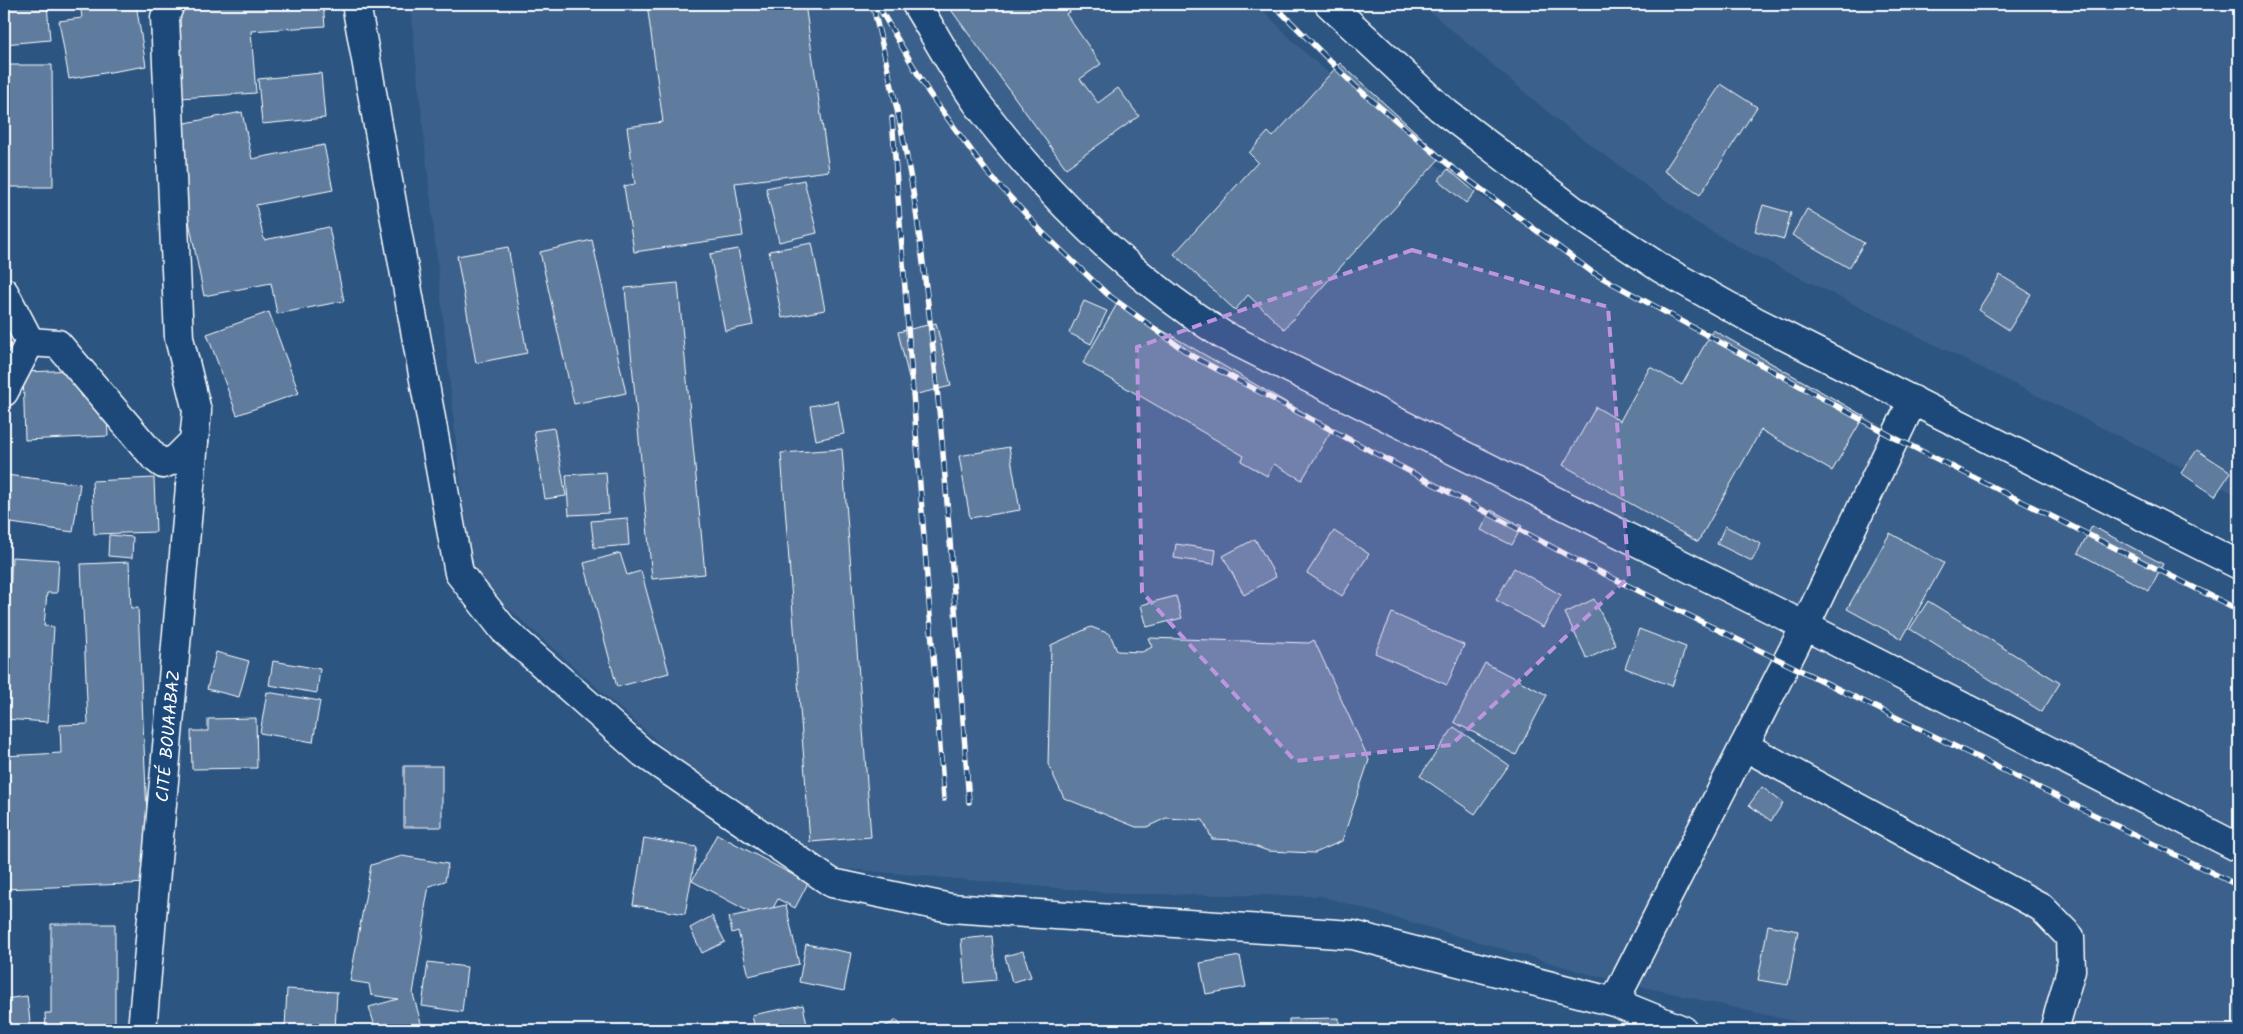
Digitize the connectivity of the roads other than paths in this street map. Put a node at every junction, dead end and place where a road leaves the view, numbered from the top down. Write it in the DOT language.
graph roads {
  1 [pos="170,4"];
  2 [pos="356,4"];
  3 [pos="916,4"];
  4 [pos="1329,4"];
  5 [pos="4,292"];
  6 [pos="30,342"];
  7 [pos="4,392"];
  8 [pos="1914,400"];
  9 [pos="194,441"];
  10 [pos="2239,565"];
  11 [pos="1805,626"];
  12 [pos="1744,746"];
  13 [pos="2239,848"];
  14 [pos="1614,1002"];
  15 [pos="1641,1023"];
  16 [pos="142,1030"];
  17 [pos="1683,1030"];
  18 [pos="2054,1030"];
  1 -- 9 [label="street, CITÉ BOUAABAZ"];
  2 -- 14 [label="street"];
  3 -- 11 [label="street"];
  4 -- 8 [label="street"];
  5 -- 6 [label="street"];
  6 -- 7 [label="street"];
  6 -- 9 [label="street"];
  8 -- 10 [label="street"];
  8 -- 11 [label="street"];
  9 -- 16 [label="street, CITÉ BOUAABAZ"];
  11 -- 12 [label="street"];
  11 -- 13 [label="street"];
  12 -- 14 [label="street"];
  12 -- 18 [label="street"];
  14 -- 15 [label="street"];
  15 -- 17 [label="street"];
}
